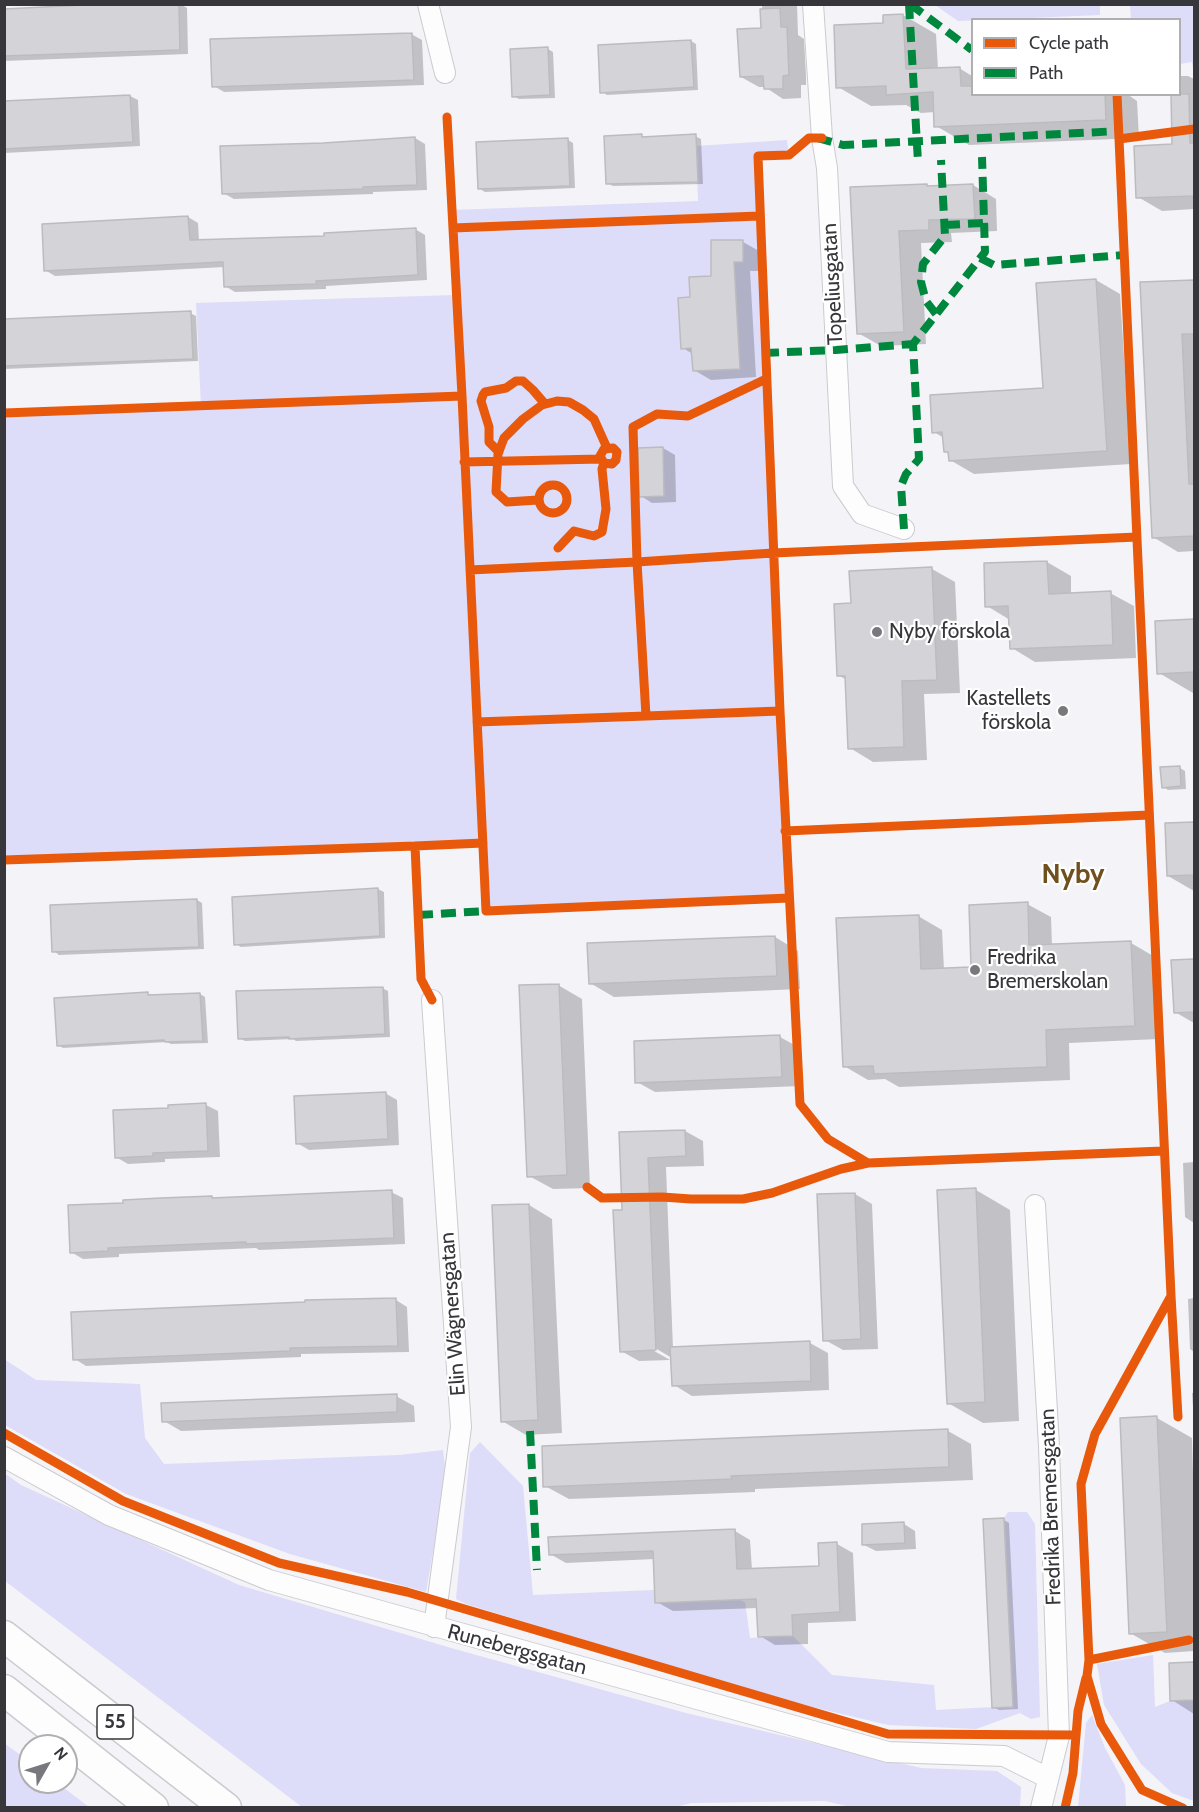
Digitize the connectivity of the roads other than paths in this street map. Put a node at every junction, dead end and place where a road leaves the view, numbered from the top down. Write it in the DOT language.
graph roads {
  1 [pos="428,4"];
  2 [pos="813,4"];
  3 [pos="445,73"];
  4 [pos="904,529"];
  5 [pos="432,1000"];
  6 [pos="1035,1205"];
  7 [pos="4,1457"];
  8 [pos="434,1627"];
  9 [pos="4,1636"];
  10 [pos="4,1690"];
  11 [pos="1048,1779"];
  12 [pos="153,1808"];
  13 [pos="226,1808"];
  14 [pos="1041,1808"];
  1 -- 3 [label="street"];
  2 -- 4 [label="street, Topeliusgatan"];
  5 -- 8 [label="street, Elin Wägnersgatan"];
  6 -- 11 [label="street, Fredrika Bremersgatan"];
  7 -- 8 [label="street, Runebergsgatan"];
  8 -- 11 [label="street, Runebergsgatan"];
  9 -- 13 [label="main road, 55"];
  10 -- 12 [label="main road, 55"];
  11 -- 14 [label="street, Fredrika Bremersgatan"];
}
